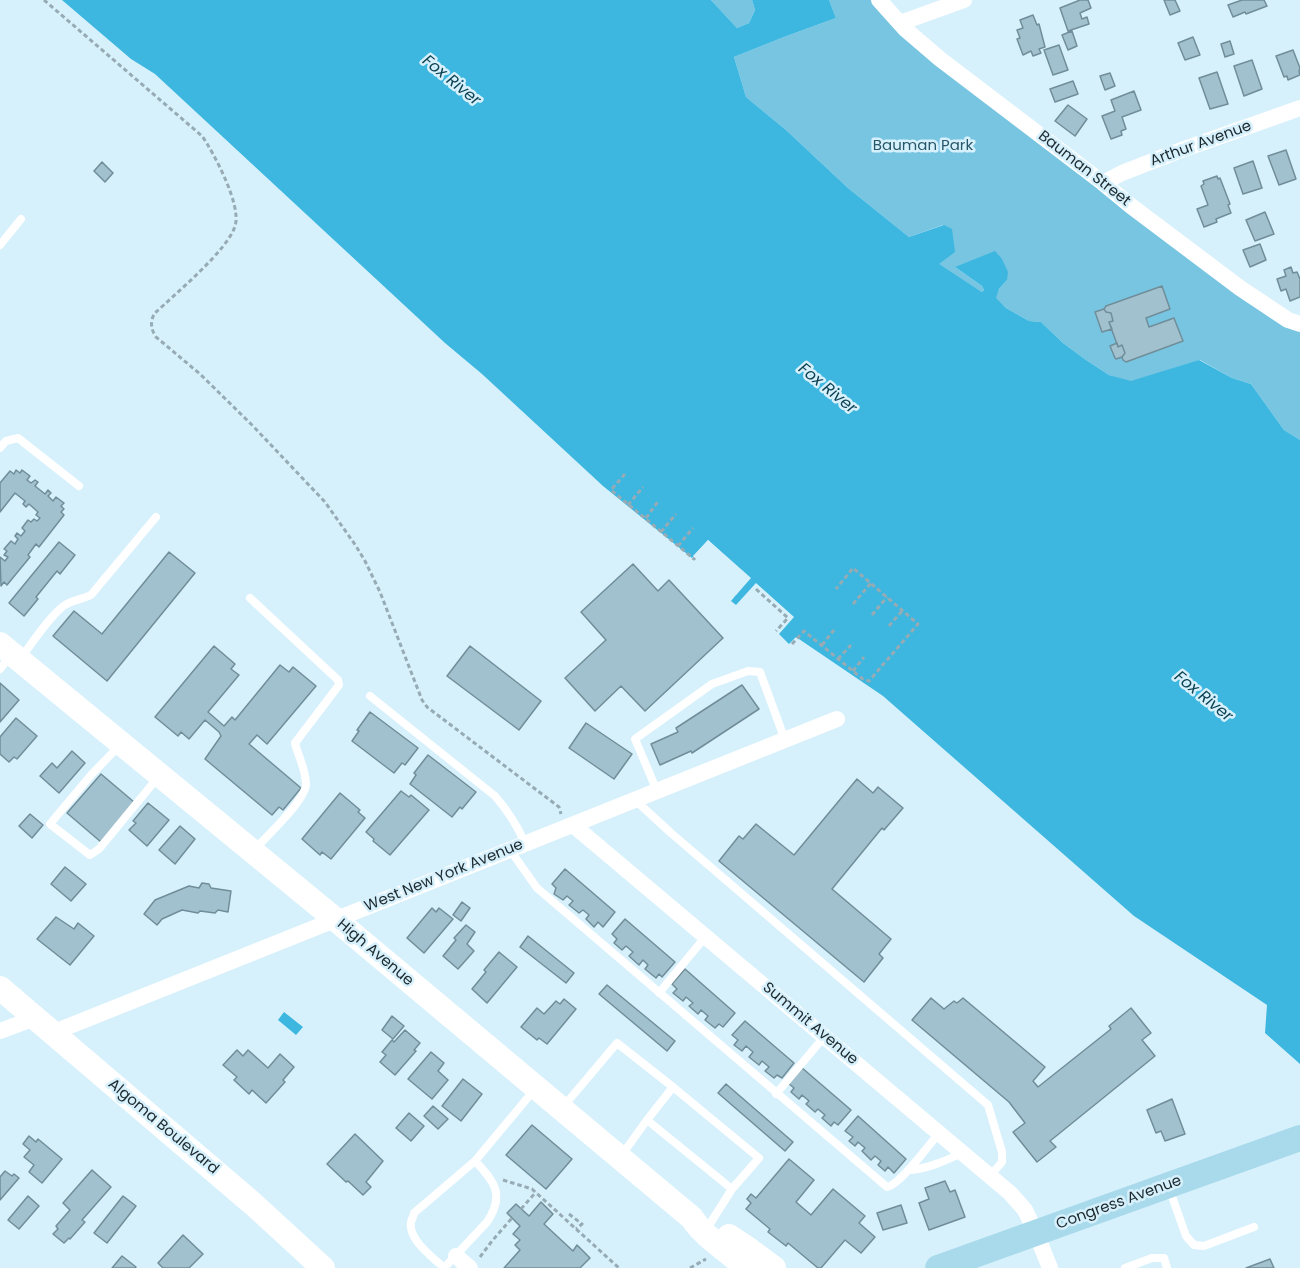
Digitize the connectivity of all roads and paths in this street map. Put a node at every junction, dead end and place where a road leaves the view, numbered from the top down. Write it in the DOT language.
graph roads {
  1 [pos="44,0"];
  2 [pos="879,0"];
  3 [pos="964,0"];
  4 [pos="900,24"];
  5 [pos="1300,108"];
  6 [pos="1103,183"];
  7 [pos="21,219"];
  8 [pos="0,245"];
  9 [pos="1300,324"];
  10 [pos="0,448"];
  11 [pos="625,474"];
  12 [pos="79,486"];
  13 [pos="643,487"];
  14 [pos="659,501"];
  15 [pos="628,505"];
  16 [pos="676,514"];
  17 [pos="156,517"];
  18 [pos="645,519"];
  19 [pos="693,528"];
  20 [pos="661,532"];
  21 [pos="678,546"];
  22 [pos="695,558"];
  23 [pos="871,584"];
  24 [pos="756,589"];
  25 [pos="836,590"];
  26 [pos="887,597"];
  27 [pos="250,598"];
  28 [pos="853,604"];
  29 [pos="903,610"];
  30 [pos="872,615"];
  31 [pos="889,626"];
  32 [pos="834,630"];
  33 [pos="776,631"];
  34 [pos="792,644"];
  35 [pos="822,645"];
  36 [pos="850,645"];
  37 [pos="8,656"];
  38 [pos="864,657"];
  39 [pos="838,659"];
  40 [pos="853,671"];
  41 [pos="370,696"];
  42 [pos="837,719"];
  43 [pos="785,740"];
  44 [pos="121,744"];
  45 [pos="160,776"];
  46 [pos="657,790"];
  47 [pos="635,799"];
  48 [pos="570,826"];
  49 [pos="517,847"];
  50 [pos="252,852"];
  51 [pos="335,919"];
  52 [pos="706,936"];
  53 [pos="0,988"];
  54 [pos="659,993"];
  55 [pos="44,1025"];
  56 [pos="0,1031"];
  57 [pos="824,1037"];
  58 [pos="673,1087"];
  59 [pos="535,1088"];
  60 [pos="776,1094"];
  61 [pos="561,1109"];
  62 [pos="647,1120"];
  63 [pos="939,1133"];
  64 [pos="1300,1138"];
  65 [pos="962,1152"];
  66 [pos="620,1158"];
  67 [pos="475,1161"];
  68 [pos="909,1170"];
  69 [pos="990,1176"];
  70 [pos="492,1180"];
  71 [pos="1168,1185"];
  72 [pos="732,1189"];
  73 [pos="536,1192"];
  74 [pos="521,1209"];
  75 [pos="570,1214"];
  76 [pos="512,1218"];
  77 [pos="1254,1227"];
  78 [pos="576,1229"];
  79 [pos="705,1233"];
  80 [pos="1036,1233"];
  81 [pos="448,1264"];
  82 [pos="475,1265"];
  83 [pos="323,1268"];
  84 [pos="619,1268"];
  85 [pos="690,1268"];
  86 [pos="746,1268"];
  87 [pos="774,1268"];
  88 [pos="938,1268"];
  89 [pos="1050,1268"];
  90 [pos="1125,1268"];
  91 [pos="1167,1268"];
  1 -- 48 [label="path"];
  2 -- 4 [label="street, Bauman Street"];
  3 -- 4 [label="street"];
  4 -- 6 [label="street, Bauman Street"];
  5 -- 6 [label="street, Arthur Avenue"];
  6 -- 9 [label="street, Bauman Street"];
  7 -- 8 [label="lane"];
  10 -- 12 [label="lane"];
  11 -- 15 [label="path"];
  13 -- 15 [label="path"];
  14 -- 18 [label="path"];
  15 -- 18 [label="path"];
  16 -- 20 [label="path"];
  17 -- 37 [label="lane"];
  18 -- 20 [label="path"];
  19 -- 21 [label="path"];
  20 -- 21 [label="path"];
  21 -- 22 [label="path"];
  23 -- 25 [label="path"];
  23 -- 26 [label="path"];
  23 -- 28 [label="path"];
  24 -- 33 [label="path"];
  26 -- 29 [label="path"];
  26 -- 30 [label="path"];
  27 -- 50 [label="lane"];
  29 -- 31 [label="path"];
  29 -- 40 [label="path"];
  32 -- 35 [label="path"];
  34 -- 35 [label="path"];
  35 -- 39 [label="path"];
  36 -- 39 [label="path"];
  37 -- 44 [label="main road, High Avenue"];
  38 -- 40 [label="path"];
  39 -- 40 [label="path"];
  41 -- 49 [label="lane"];
  42 -- 43 [label="street, West New York Avenue"];
  43 -- 46 [label="street, West New York Avenue"];
  43 -- 46 [label="lane"];
  44 -- 45 [label="main road, High Avenue"];
  44 -- 45 [label="lane"];
  45 -- 50 [label="main road, High Avenue"];
  46 -- 47 [label="street, West New York Avenue"];
  47 -- 48 [label="street, West New York Avenue"];
  47 -- 69 [label="lane"];
  48 -- 49 [label="street, West New York Avenue"];
  48 -- 52 [label="street, Summit Avenue"];
  49 -- 51 [label="street, West New York Avenue"];
  49 -- 54 [label="lane"];
  50 -- 51 [label="main road, High Avenue"];
  51 -- 55 [label="street, West New York Avenue"];
  51 -- 59 [label="main road, High Avenue"];
  52 -- 54 [label="lane"];
  52 -- 57 [label="street, Summit Avenue"];
  53 -- 55 [label="main road, Algoma Boulevard"];
  54 -- 60 [label="lane"];
  55 -- 56 [label="street, West New York Avenue"];
  55 -- 83 [label="main road, Algoma Boulevard"];
  57 -- 60 [label="lane"];
  57 -- 63 [label="street, Summit Avenue"];
  58 -- 61 [label="lane"];
  58 -- 62 [label="lane"];
  58 -- 72 [label="lane"];
  59 -- 61 [label="main road, High Avenue"];
  59 -- 67 [label="lane"];
  60 -- 68 [label="lane"];
  61 -- 66 [label="main road, High Avenue"];
  62 -- 66 [label="lane"];
  62 -- 72 [label="lane"];
  63 -- 65 [label="street, Summit Avenue"];
  63 -- 68 [label="lane"];
  64 -- 71 [label="main road, Congress Avenue"];
  65 -- 68 [label="lane"];
  65 -- 69 [label="street, Summit Avenue"];
  66 -- 79 [label="main road, High Avenue"];
  67 -- 70 [label="lane"];
  67 -- 81 [label="lane"];
  69 -- 80 [label="street, Summit Avenue"];
  70 -- 73 [label="path"];
  70 -- 81 [label="lane"];
  71 -- 77 [label="lane"];
  71 -- 80 [label="main road, Congress Avenue"];
  72 -- 79 [label="lane"];
  73 -- 74 [label="path"];
  73 -- 78 [label="path"];
  75 -- 78 [label="path"];
  76 -- 82 [label="path"];
  78 -- 84 [label="path"];
  79 -- 85 [label="path"];
  79 -- 86 [label="main road, High Avenue"];
  79 -- 87 [label="main road"];
  80 -- 88 [label="main road, Congress Avenue"];
  80 -- 89 [label="street, Summit Avenue"];
  81 -- 82 [label="street"];
  90 -- 91 [label="lane"];
}
